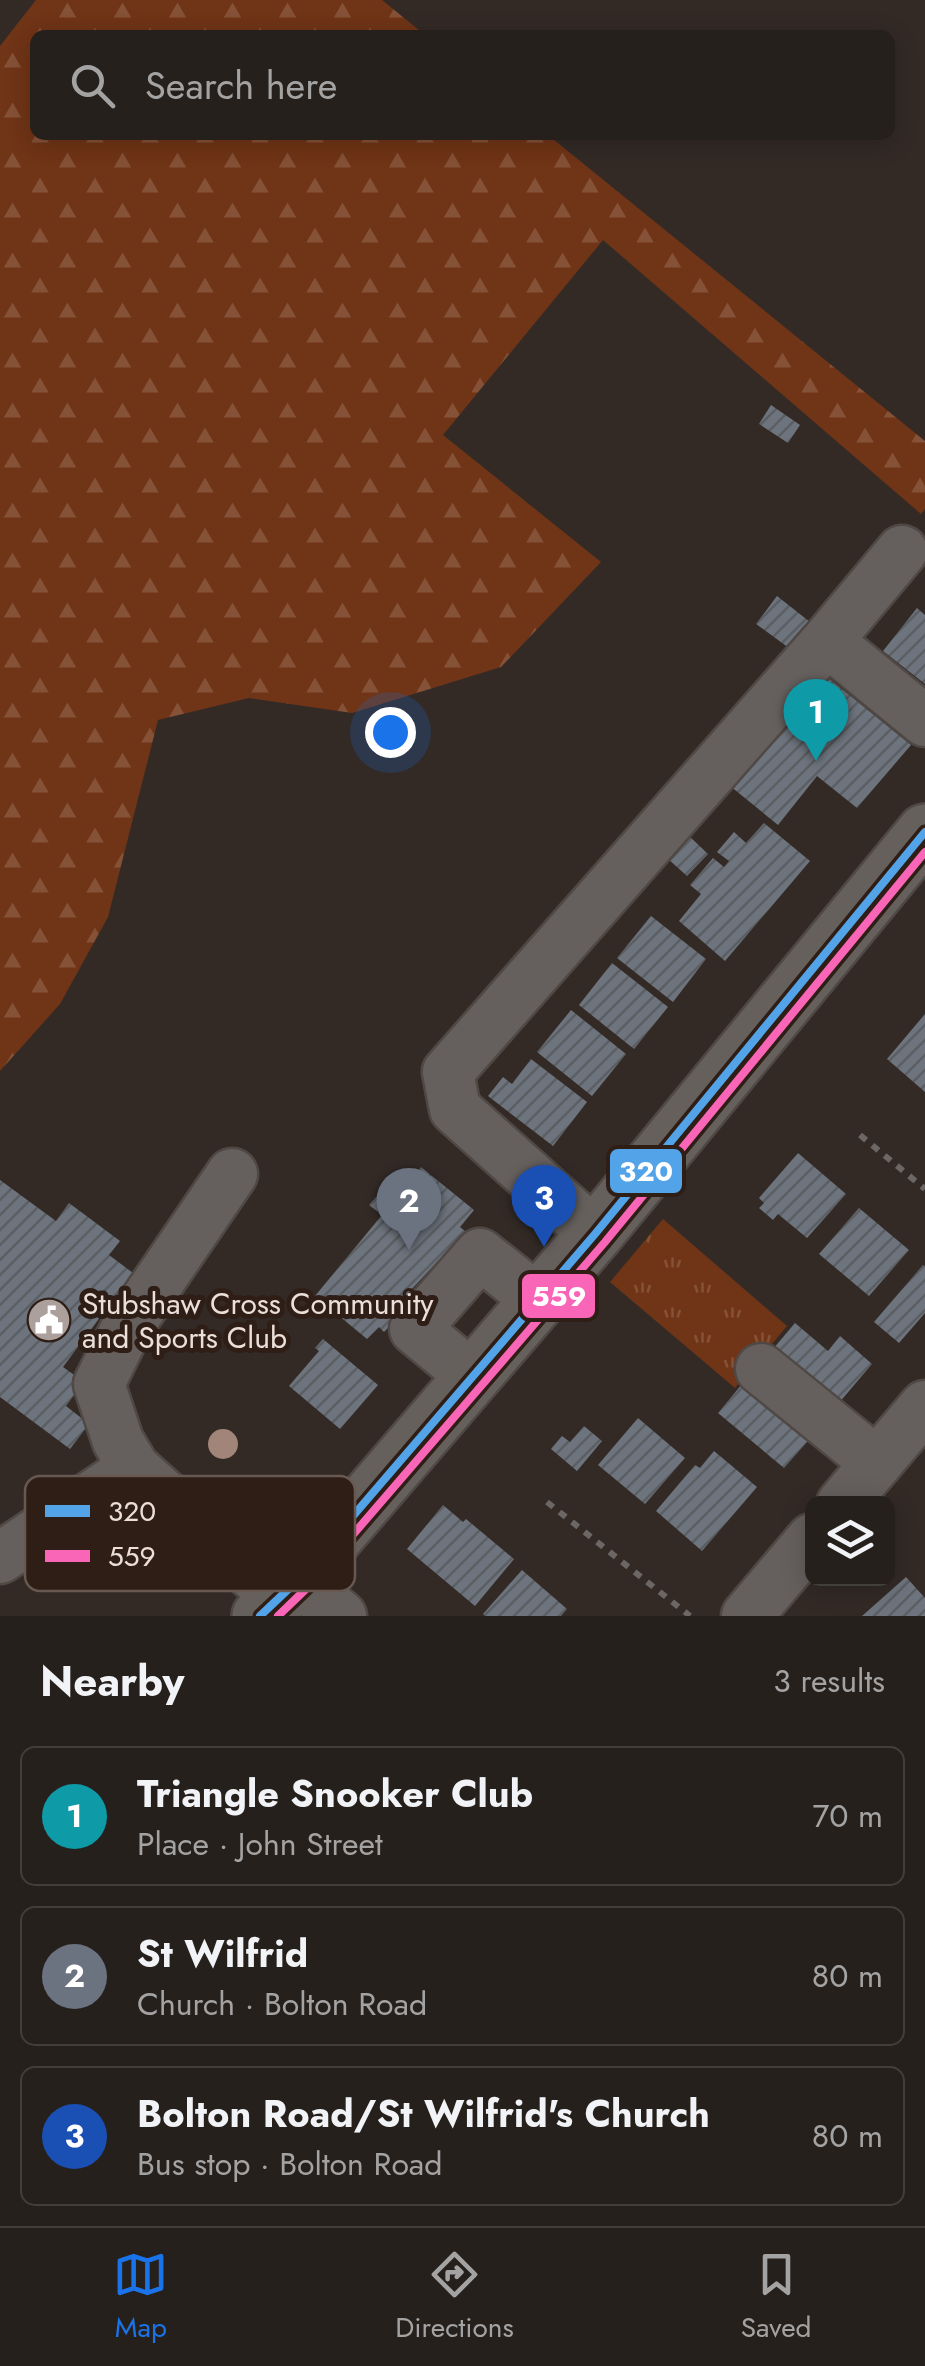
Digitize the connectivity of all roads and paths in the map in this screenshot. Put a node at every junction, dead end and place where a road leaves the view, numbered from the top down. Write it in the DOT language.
graph roads {
  1 [pos="902,550"];
  2 [pos="827,642"];
  3 [pos="925,721"];
  4 [pos="925,832"];
  5 [pos="860,1135"];
  6 [pos="232,1174"];
  7 [pos="925,1189"];
  8 [pos="595,1234"];
  9 [pos="538,1300"];
  10 [pos="762,1369"];
  11 [pos="473,1376"];
  12 [pos="925,1406"];
  13 [pos="126,1454"];
  14 [pos="876,1463"];
  15 [pos="99,1476"];
  16 [pos="149,1476"];
  17 [pos="849,1496"];
  18 [pos="548,1502"];
  19 [pos="355,1511"];
  20 [pos="25,1537"];
  21 [pos="805,1547"];
  22 [pos="0,1558"];
  23 [pos="279,1598"];
  24 [pos="341,1616"];
  25 [pos="690,1616"];
  26 [pos="747,1616"];
  1 -- 2 [label="street"];
  2 -- 3 [label="street"];
  2 -- 8 [label="street"];
  4 -- 8 [label="main road"];
  5 -- 7 [label="path"];
  6 -- 13 [label="street"];
  8 -- 9 [label="main road"];
  9 -- 11 [label="main road"];
  9 -- 11 [label="street"];
  10 -- 14 [label="street"];
  11 -- 19 [label="main road"];
  12 -- 14 [label="street"];
  13 -- 15 [label="street"];
  13 -- 16 [label="street"];
  14 -- 17 [label="street"];
  18 -- 25 [label="path"];
  20 -- 22 [label="street"];
  21 -- 26 [label="street"];
  23 -- 24 [label="street"];
}
